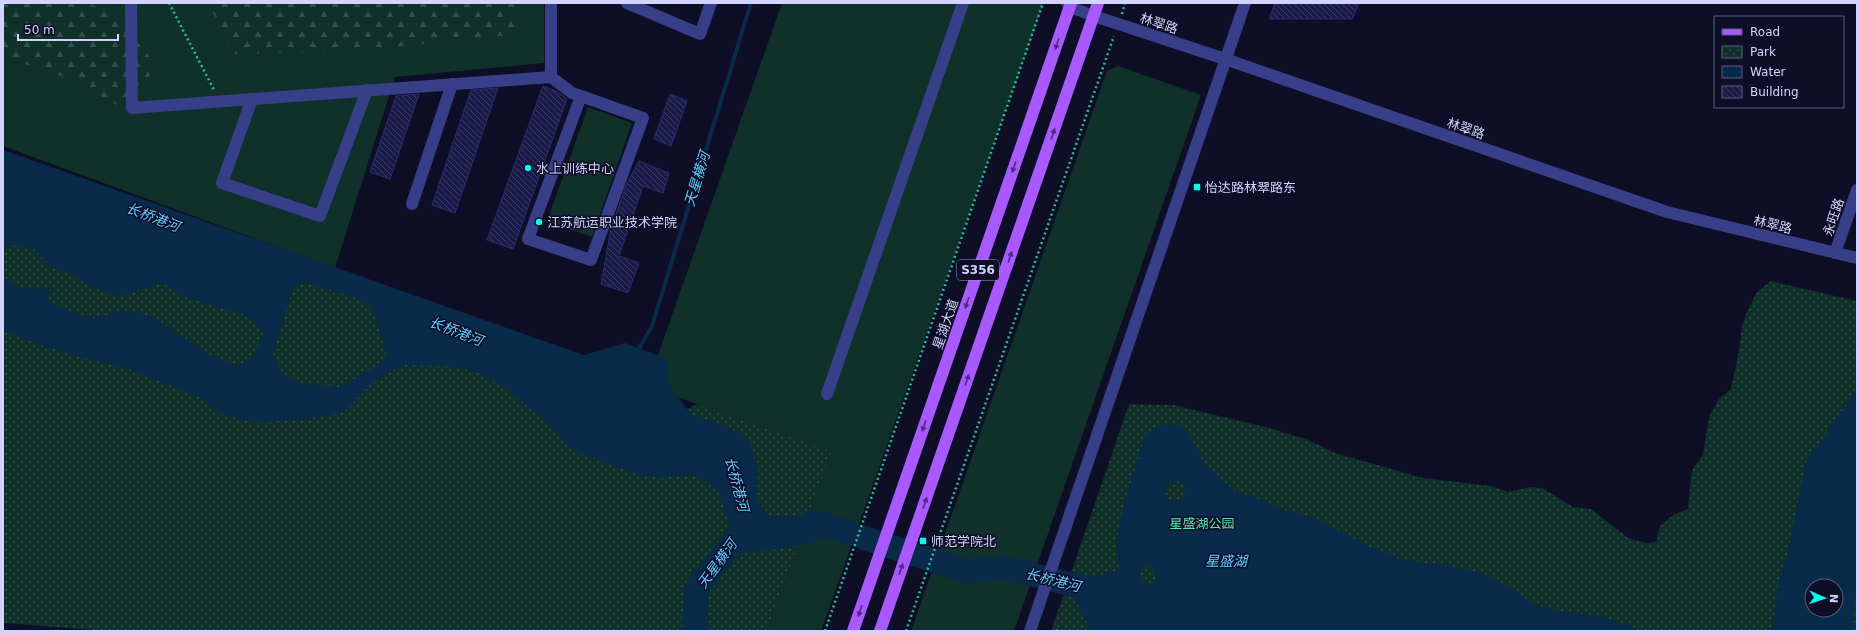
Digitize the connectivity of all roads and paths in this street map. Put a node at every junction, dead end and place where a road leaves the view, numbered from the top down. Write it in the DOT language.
graph roads {
  1 [pos="131,3"];
  2 [pos="169,3"];
  3 [pos="551,3"];
  4 [pos="627,3"];
  5 [pos="711,3"];
  6 [pos="963,3"];
  7 [pos="1043,3"];
  8 [pos="1098,3"];
  9 [pos="1125,3"];
  10 [pos="1245,3"];
  11 [pos="1070,4"];
  12 [pos="1094,16"];
  13 [pos="1118,24"];
  14 [pos="1226,59"];
  15 [pos="551,77"];
  16 [pos="452,84"];
  17 [pos="367,90"];
  18 [pos="581,96"];
  19 [pos="252,99"];
  20 [pos="220,101"];
  21 [pos="1857,190"];
  22 [pos="412,204"];
  23 [pos="1835,253"];
  24 [pos="1857,258"];
  25 [pos="827,394"];
  26 [pos="1031,629"];
  27 [pos="825,631"];
  28 [pos="853,631"];
  29 [pos="880,631"];
  30 [pos="906,631"];
  1 -- 20 [label="street"];
  2 -- 20 [label="path"];
  3 -- 15 [label="street"];
  4 -- 5 [label="street"];
  6 -- 25 [label="street"];
  7 -- 27 [label="path"];
  8 -- 12 [label="main road, S356"];
  9 -- 13 [label="path"];
  10 -- 14 [label="street"];
  11 -- 12 [label="street, 林翠路"];
  11 -- 28 [label="main road, 星湖大道 / S356, one-way"];
  12 -- 13 [label="street, 林翠路"];
  29 -- 12 [label="main road, S356, one-way"];
  13 -- 14 [label="street, 林翠路"];
  13 -- 30 [label="path"];
  14 -- 23 [label="street, 林翠路"];
  14 -- 26 [label="street"];
  15 -- 16 [label="street"];
  15 -- 18 [label="street"];
  16 -- 17 [label="street"];
  16 -- 22 [label="street"];
  17 -- 19 [label="street"];
  17 -- 19 [label="street"];
  18 -- 18 [label="street"];
  19 -- 20 [label="street"];
  21 -- 23 [label="street, 永旺路"];
  23 -- 24 [label="street, 林翠路"];
}
